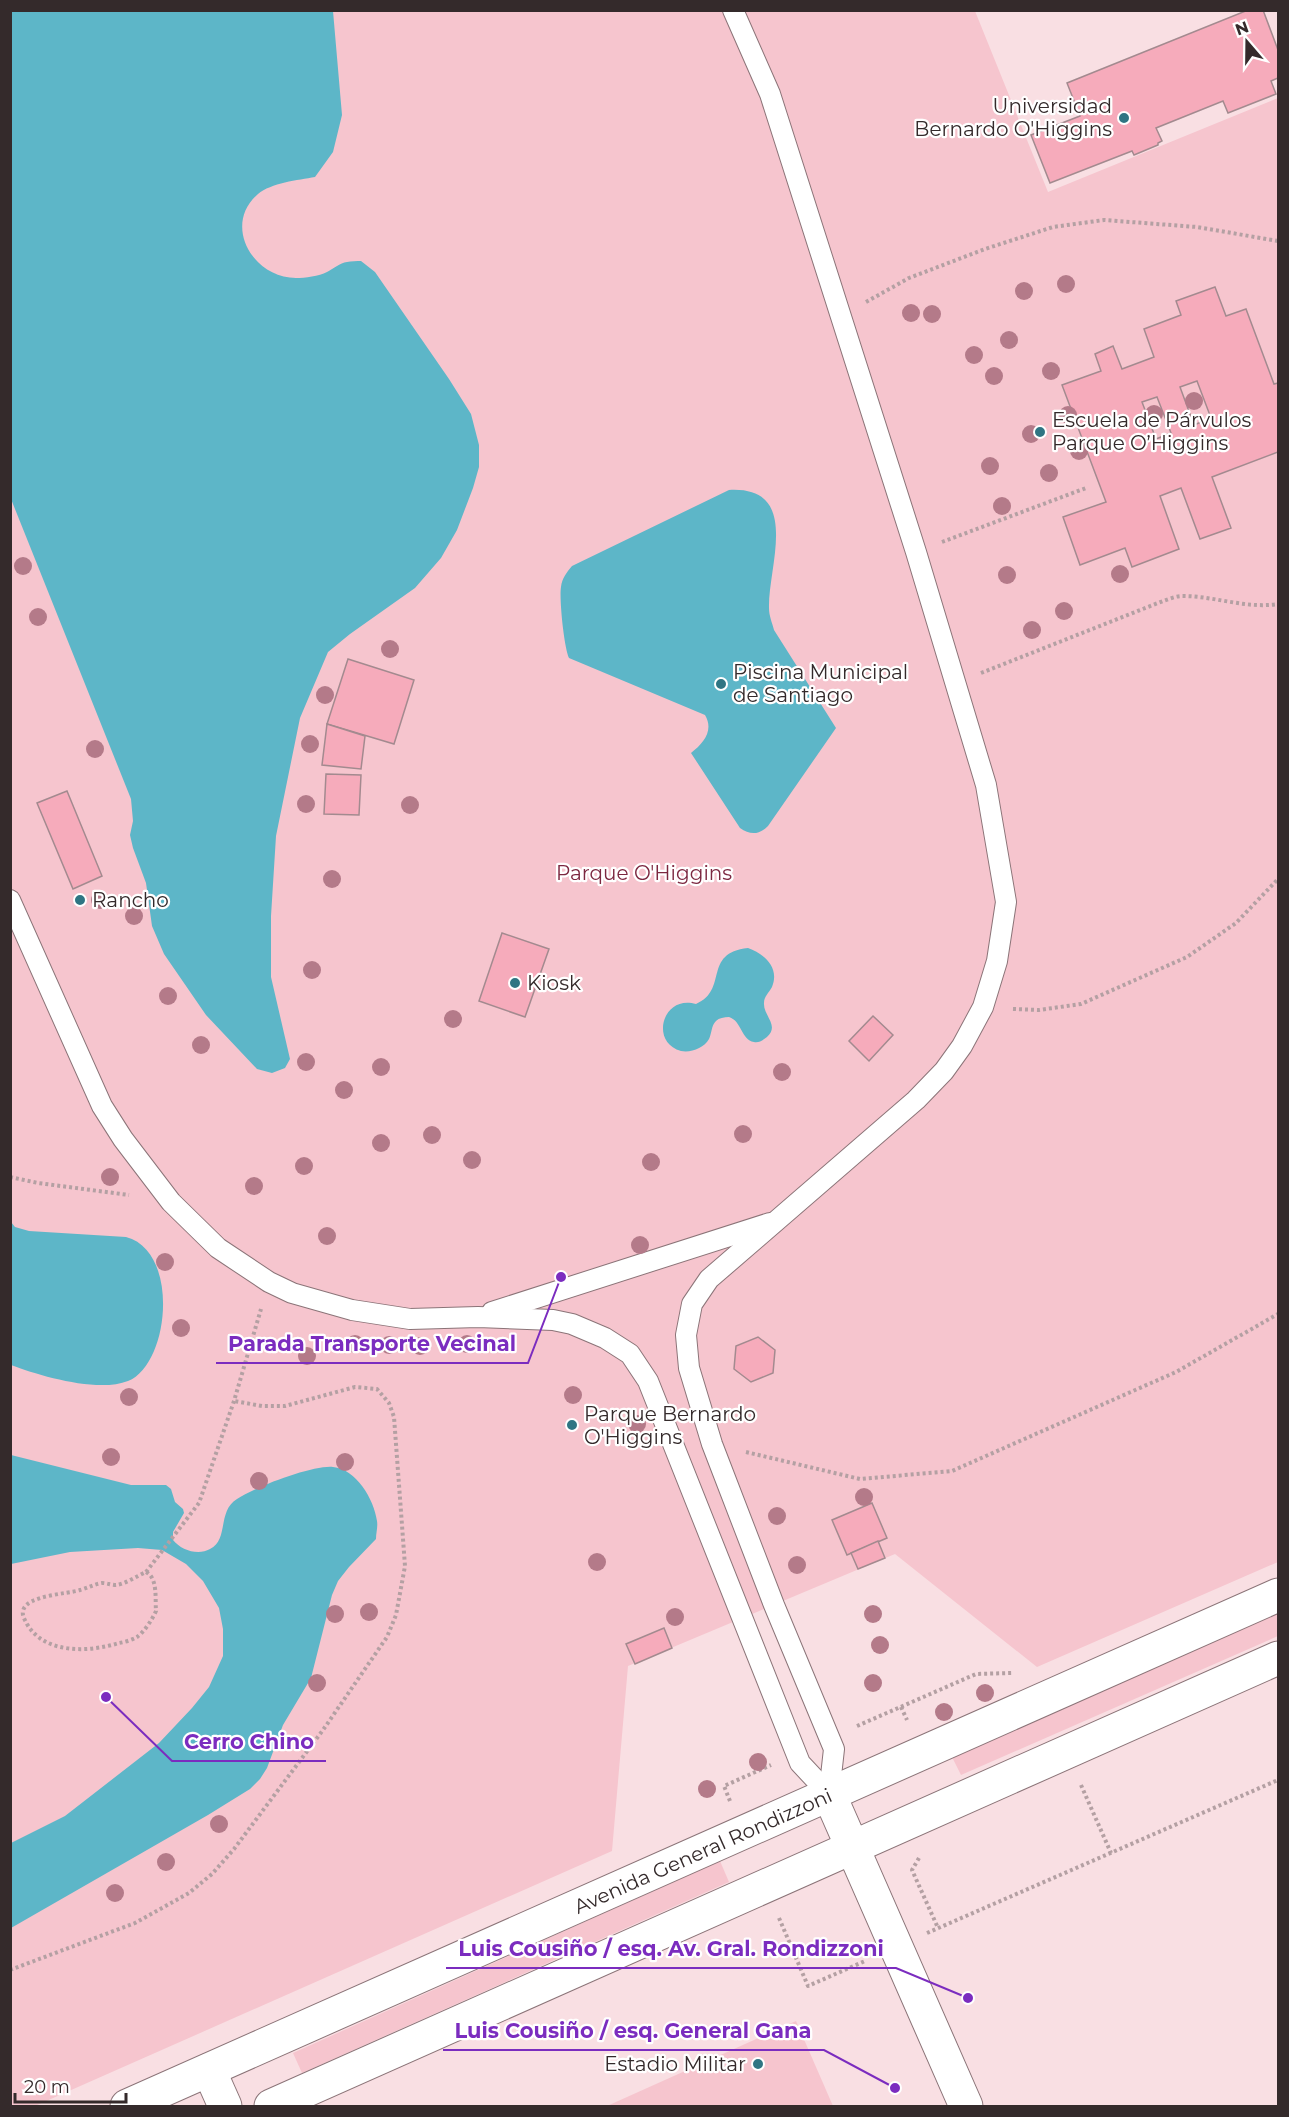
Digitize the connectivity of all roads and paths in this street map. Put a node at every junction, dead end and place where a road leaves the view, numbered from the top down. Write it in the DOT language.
graph roads {
  1 [pos="733,10"];
  2 [pos="1278,241"];
  3 [pos="842,316"];
  4 [pos="1086,488"];
  5 [pos="916,552"];
  6 [pos="1278,604"];
  7 [pos="955,683"];
  8 [pos="1278,879"];
  9 [pos="10,900"];
  10 [pos="983,1008"];
  11 [pos="10,1177"];
  12 [pos="171,1202"];
  13 [pos="779,1220"];
  14 [pos="269,1282"];
  15 [pos="1278,1314"];
  16 [pos="478,1317"];
  17 [pos="234,1401"];
  18 [pos="712,1443"];
  19 [pos="146,1572"];
  20 [pos="1278,1595"];
  21 [pos="1278,1658"];
  22 [pos="901,1707"];
  23 [pos="830,1738"];
  24 [pos="797,1754"];
  25 [pos="1278,1780"];
  26 [pos="1080,1784"];
  27 [pos="724,1786"];
  28 [pos="829,1794"];
  29 [pos="852,1848"];
  30 [pos="921,1853"];
  31 [pos="1112,1853"];
  32 [pos="766,1887"];
  33 [pos="10,1970"];
  34 [pos="808,1986"];
  35 [pos="209,2070"];
  36 [pos="127,2106"];
  37 [pos="225,2106"];
  38 [pos="271,2106"];
  39 [pos="966,2106"];
  1 -- 3 [label="lane"];
  2 -- 3 [label="path"];
  3 -- 5 [label="lane"];
  4 -- 5 [label="path"];
  5 -- 7 [label="lane"];
  6 -- 7 [label="path"];
  7 -- 10 [label="lane"];
  8 -- 10 [label="path"];
  9 -- 12 [label="lane"];
  10 -- 13 [label="lane"];
  11 -- 12 [label="path"];
  12 -- 14 [label="lane"];
  13 -- 16 [label="lane"];
  13 -- 18 [label="lane"];
  14 -- 16 [label="lane"];
  14 -- 17 [label="path"];
  15 -- 18 [label="path"];
  16 -- 24 [label="lane"];
  17 -- 19 [label="path"];
  17 -- 33 [label="path"];
  18 -- 23 [label="lane"];
  19 -- 19 [label="path"];
  20 -- 28 [label="main road, Avenida General Rondizzoni"];
  21 -- 29 [label="main road"];
  22 -- 23 [label="path"];
  23 -- 28 [label="lane"];
  24 -- 27 [label="path"];
  24 -- 28 [label="lane"];
  25 -- 31 [label="path"];
  26 -- 31 [label="path"];
  28 -- 29 [label="main road"];
  28 -- 35 [label="main road, Avenida General Rondizzoni"];
  29 -- 32 [label="main road"];
  29 -- 39 [label="main road"];
  30 -- 31 [label="path"];
  32 -- 34 [label="path"];
  32 -- 38 [label="main road"];
  35 -- 36 [label="main road, Avenida General Rondizzoni"];
  35 -- 37 [label="main road"];
}
